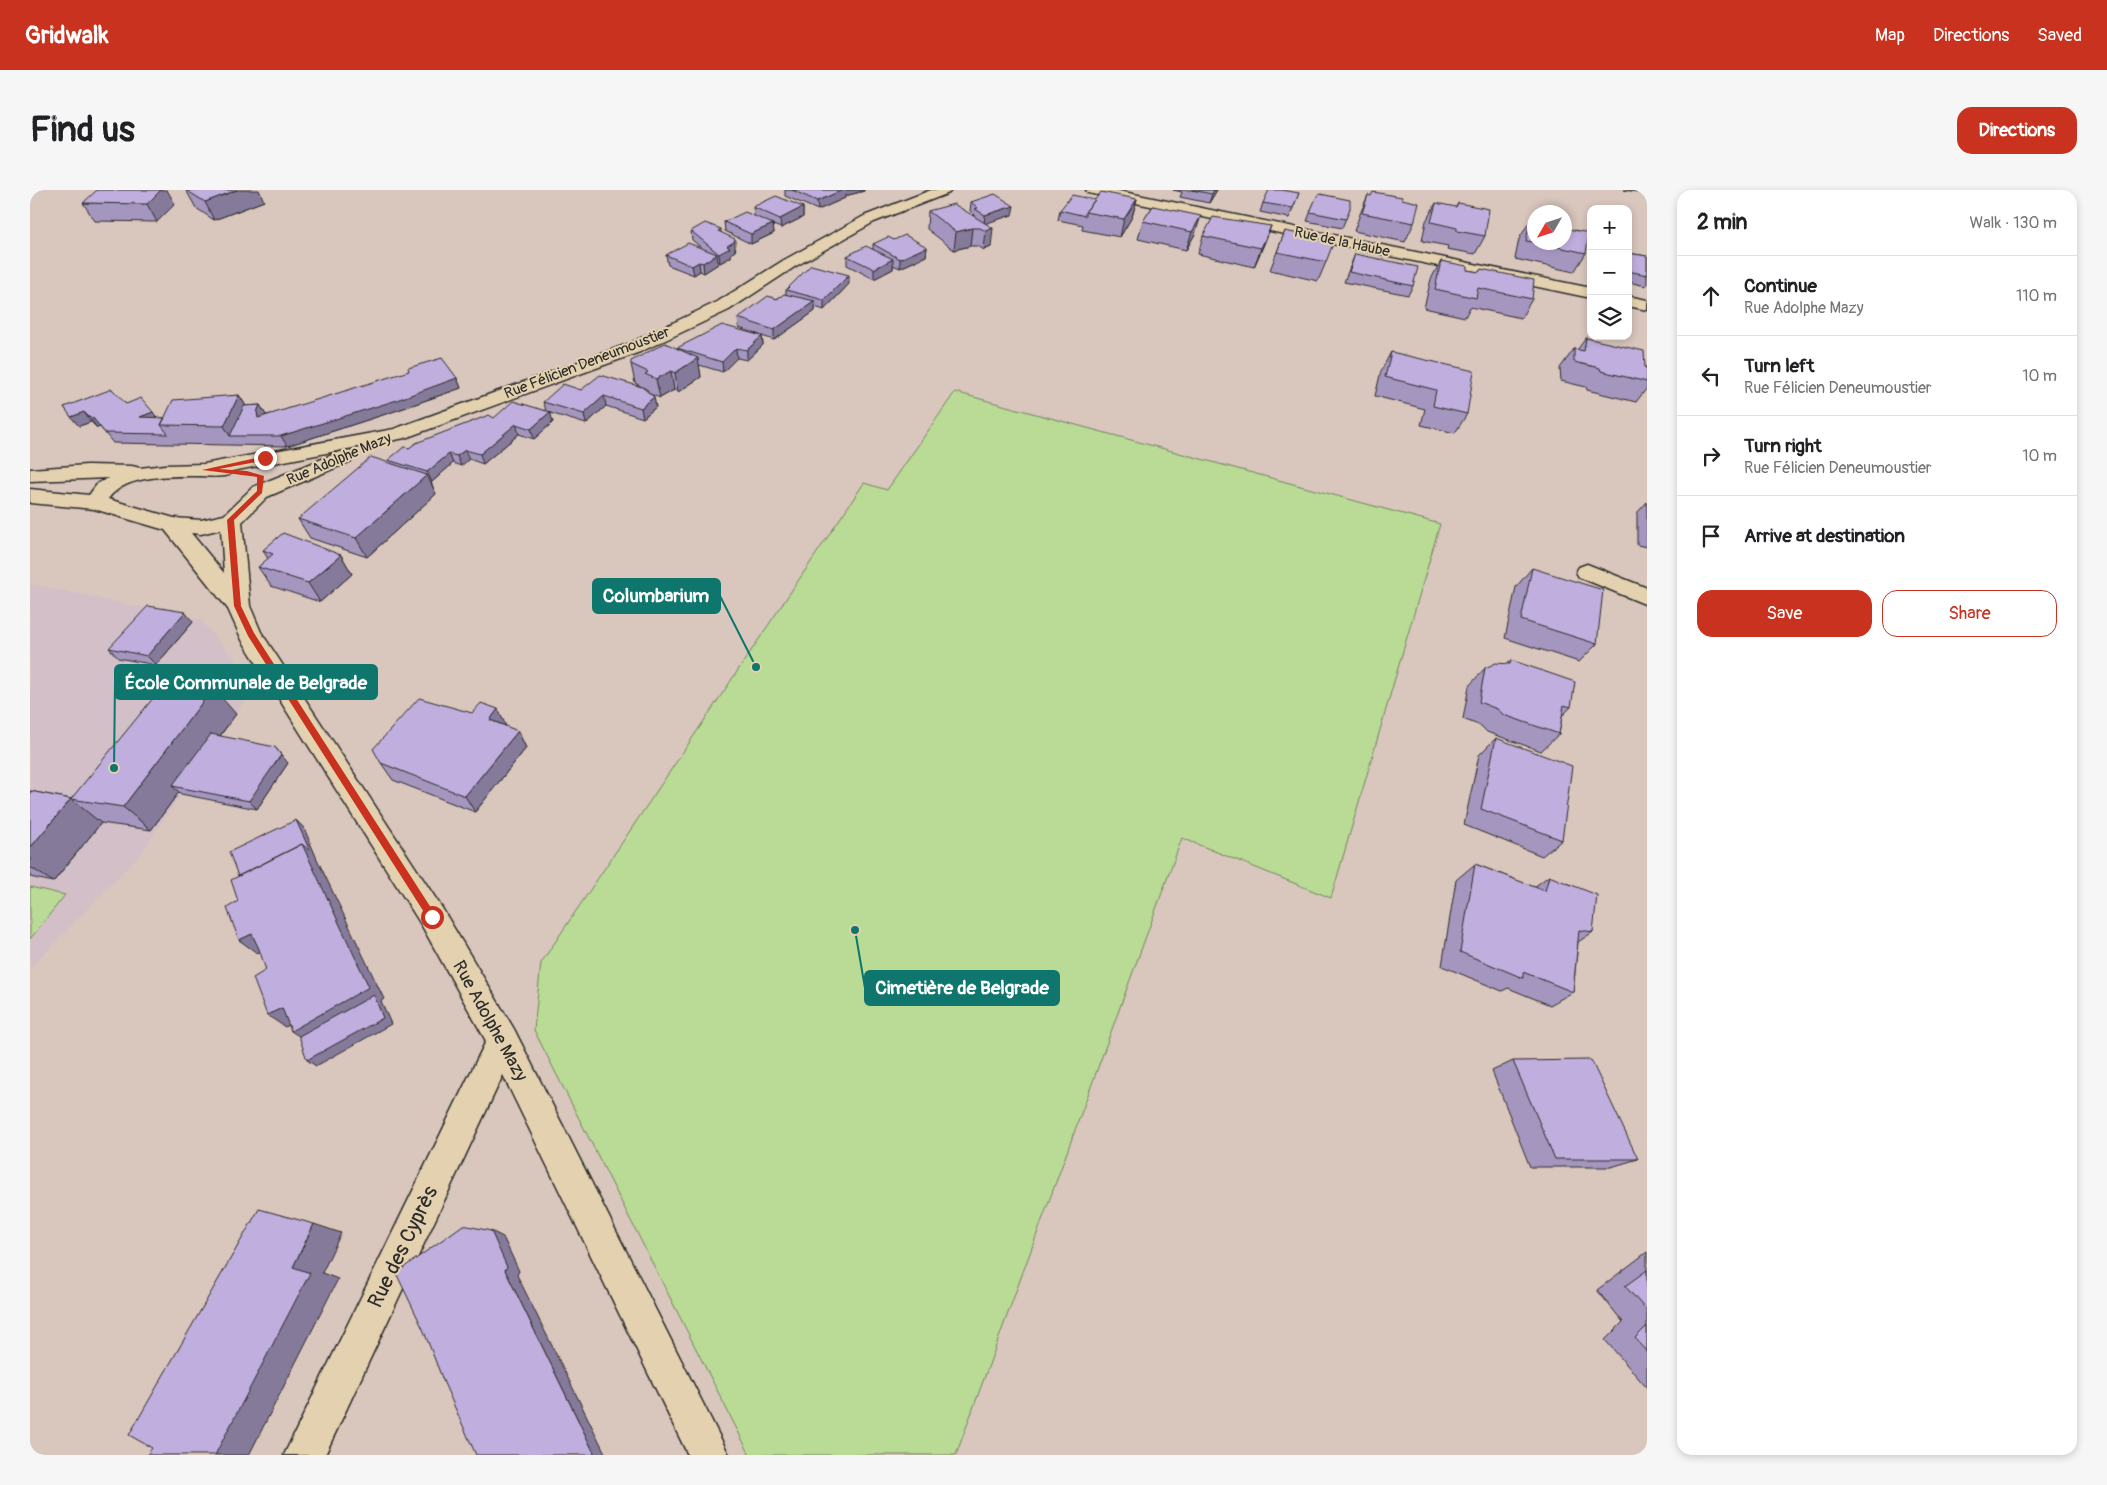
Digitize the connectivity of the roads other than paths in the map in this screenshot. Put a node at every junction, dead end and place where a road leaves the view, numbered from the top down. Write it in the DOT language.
graph roads {
  1 [pos="944,190"];
  2 [pos="1093,190"];
  3 [pos="1587,292"];
  4 [pos="1632,302"];
  5 [pos="1647,305"];
  6 [pos="398,434"];
  7 [pos="205,470"];
  8 [pos="154,472"];
  9 [pos="30,475"];
  10 [pos="260,492"];
  11 [pos="30,496"];
  12 [pos="95,502"];
  13 [pos="231,520"];
  14 [pos="173,525"];
  15 [pos="1587,572"];
  16 [pos="1647,597"];
  17 [pos="238,606"];
  18 [pos="502,1040"];
  19 [pos="304,1455"];
  20 [pos="709,1455"];
  1 -- 6 [label="street, Rue Félicien Deneumoustier"];
  2 -- 3 [label="street, Rue de la Haube"];
  4 -- 5 [label="street"];
  6 -- 7 [label="street, Rue Félicien Deneumoustier"];
  6 -- 10 [label="street, Rue Adolphe Mazy"];
  7 -- 8 [label="street, Rue Félicien Deneumoustier"];
  7 -- 10 [label="street, Rue Félicien Deneumoustier"];
  8 -- 9 [label="street"];
  8 -- 12 [label="street, Rue Félicien Deneumoustier"];
  10 -- 13 [label="street, Rue Adolphe Mazy"];
  11 -- 12 [label="street"];
  12 -- 14 [label="street"];
  13 -- 14 [label="street"];
  13 -- 17 [label="street, Rue Adolphe Mazy"];
  14 -- 17 [label="street, Rue Adolphe Mazy"];
  15 -- 16 [label="street"];
  17 -- 18 [label="street, Rue Adolphe Mazy"];
  18 -- 19 [label="street, Rue des Cyprès"];
  18 -- 20 [label="street, Rue Adolphe Mazy"];
}
